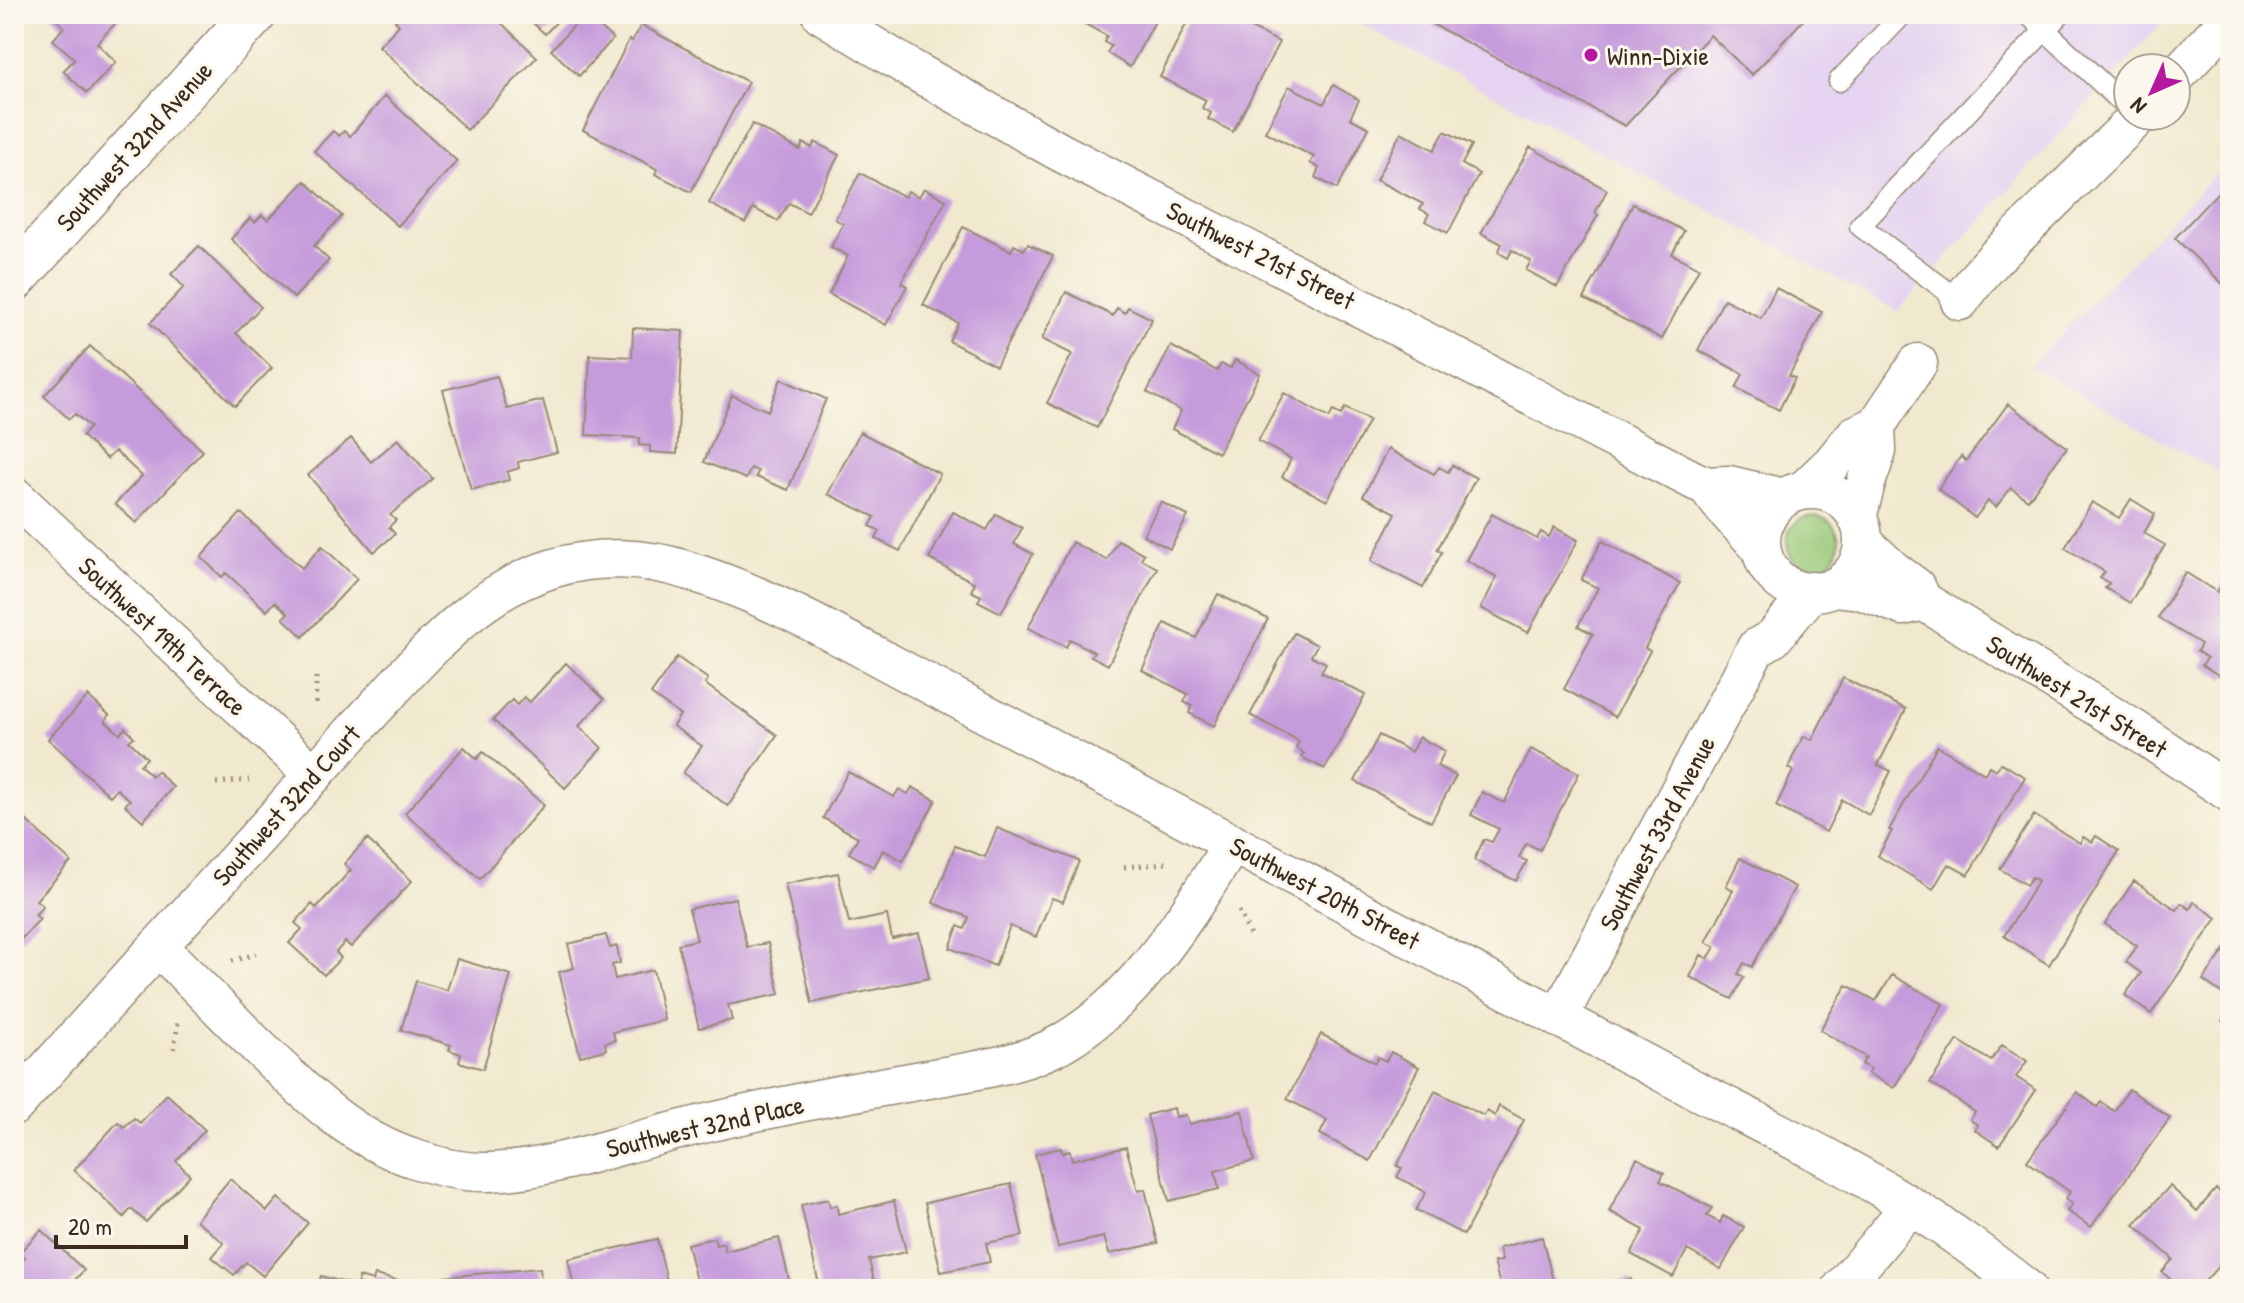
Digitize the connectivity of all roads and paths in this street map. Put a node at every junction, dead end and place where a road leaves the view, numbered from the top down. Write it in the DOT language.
graph roads {
  1 [pos="254,14"];
  2 [pos="821,14"];
  3 [pos="1903,14"];
  4 [pos="2028,14"];
  5 [pos="2060,14"];
  6 [pos="2230,18"];
  7 [pos="2045,30"];
  8 [pos="2192,59"];
  9 [pos="1839,81"];
  10 [pos="2112,93"];
  11 [pos="2117,132"];
  12 [pos="14,279"];
  13 [pos="1960,301"];
  14 [pos="1918,363"];
  15 [pos="1876,426"];
  16 [pos="1707,486"];
  17 [pos="1793,494"];
  18 [pos="14,496"];
  19 [pos="1860,530"];
  20 [pos="1764,556"];
  21 [pos="597,560"];
  22 [pos="1823,589"];
  23 [pos="1923,601"];
  24 [pos="1756,648"];
  25 [pos="316,677"];
  26 [pos="316,705"];
  27 [pos="314,775"];
  28 [pos="249,780"];
  29 [pos="216,783"];
  30 [pos="2230,793"];
  31 [pos="1233,843"];
  32 [pos="1167,863"];
  33 [pos="1124,867"];
  34 [pos="1237,907"];
  35 [pos="1250,935"];
  36 [pos="158,946"];
  37 [pos="256,954"];
  38 [pos="224,963"];
  39 [pos="179,1018"];
  40 [pos="1558,1018"];
  41 [pos="174,1049"];
  42 [pos="14,1106"];
  43 [pos="1910,1206"];
  44 [pos="1841,1289"];
  45 [pos="2027,1289"];
  1 -- 12 [label="street, Southwest 32nd Avenue"];
  2 -- 16 [label="street, Southwest 21st Street"];
  3 -- 9 [label="lane"];
  4 -- 7 [label="lane"];
  5 -- 7 [label="lane"];
  6 -- 8 [label="street"];
  7 -- 10 [label="lane"];
  7 -- 13 [label="lane"];
  11 -- 13 [label="street"];
  14 -- 15 [label="street"];
  15 -- 17 [label="street"];
  15 -- 19 [label="street"];
  16 -- 17 [label="street, Southwest 21st Street"];
  16 -- 20 [label="street, Southwest 21st Street"];
  17 -- 19 [label="street"];
  17 -- 20 [label="street"];
  18 -- 27 [label="street, Southwest 19th Terrace"];
  19 -- 22 [label="street"];
  19 -- 23 [label="street, Southwest 21st Street"];
  20 -- 22 [label="street"];
  20 -- 24 [label="street, Southwest 33rd Avenue"];
  21 -- 27 [label="street, Southwest 32nd Court"];
  21 -- 31 [label="street, Southwest 20th Street"];
  22 -- 23 [label="street, Southwest 21st Street"];
  22 -- 24 [label="street, Southwest 33rd Avenue"];
  23 -- 30 [label="street, Southwest 21st Street"];
  24 -- 40 [label="street, Southwest 33rd Avenue"];
  25 -- 26 [label="path"];
  27 -- 36 [label="street, Southwest 32nd Court"];
  28 -- 29 [label="path"];
  31 -- 36 [label="street, Southwest 32nd Place"];
  31 -- 40 [label="street, Southwest 20th Street"];
  32 -- 33 [label="path"];
  34 -- 35 [label="path"];
  36 -- 42 [label="street, Southwest 32nd Court"];
  37 -- 38 [label="path"];
  39 -- 41 [label="path"];
  40 -- 43 [label="street, Southwest 20th Street"];
  43 -- 44 [label="street"];
  43 -- 45 [label="street, Southwest 20th Street"];
}
